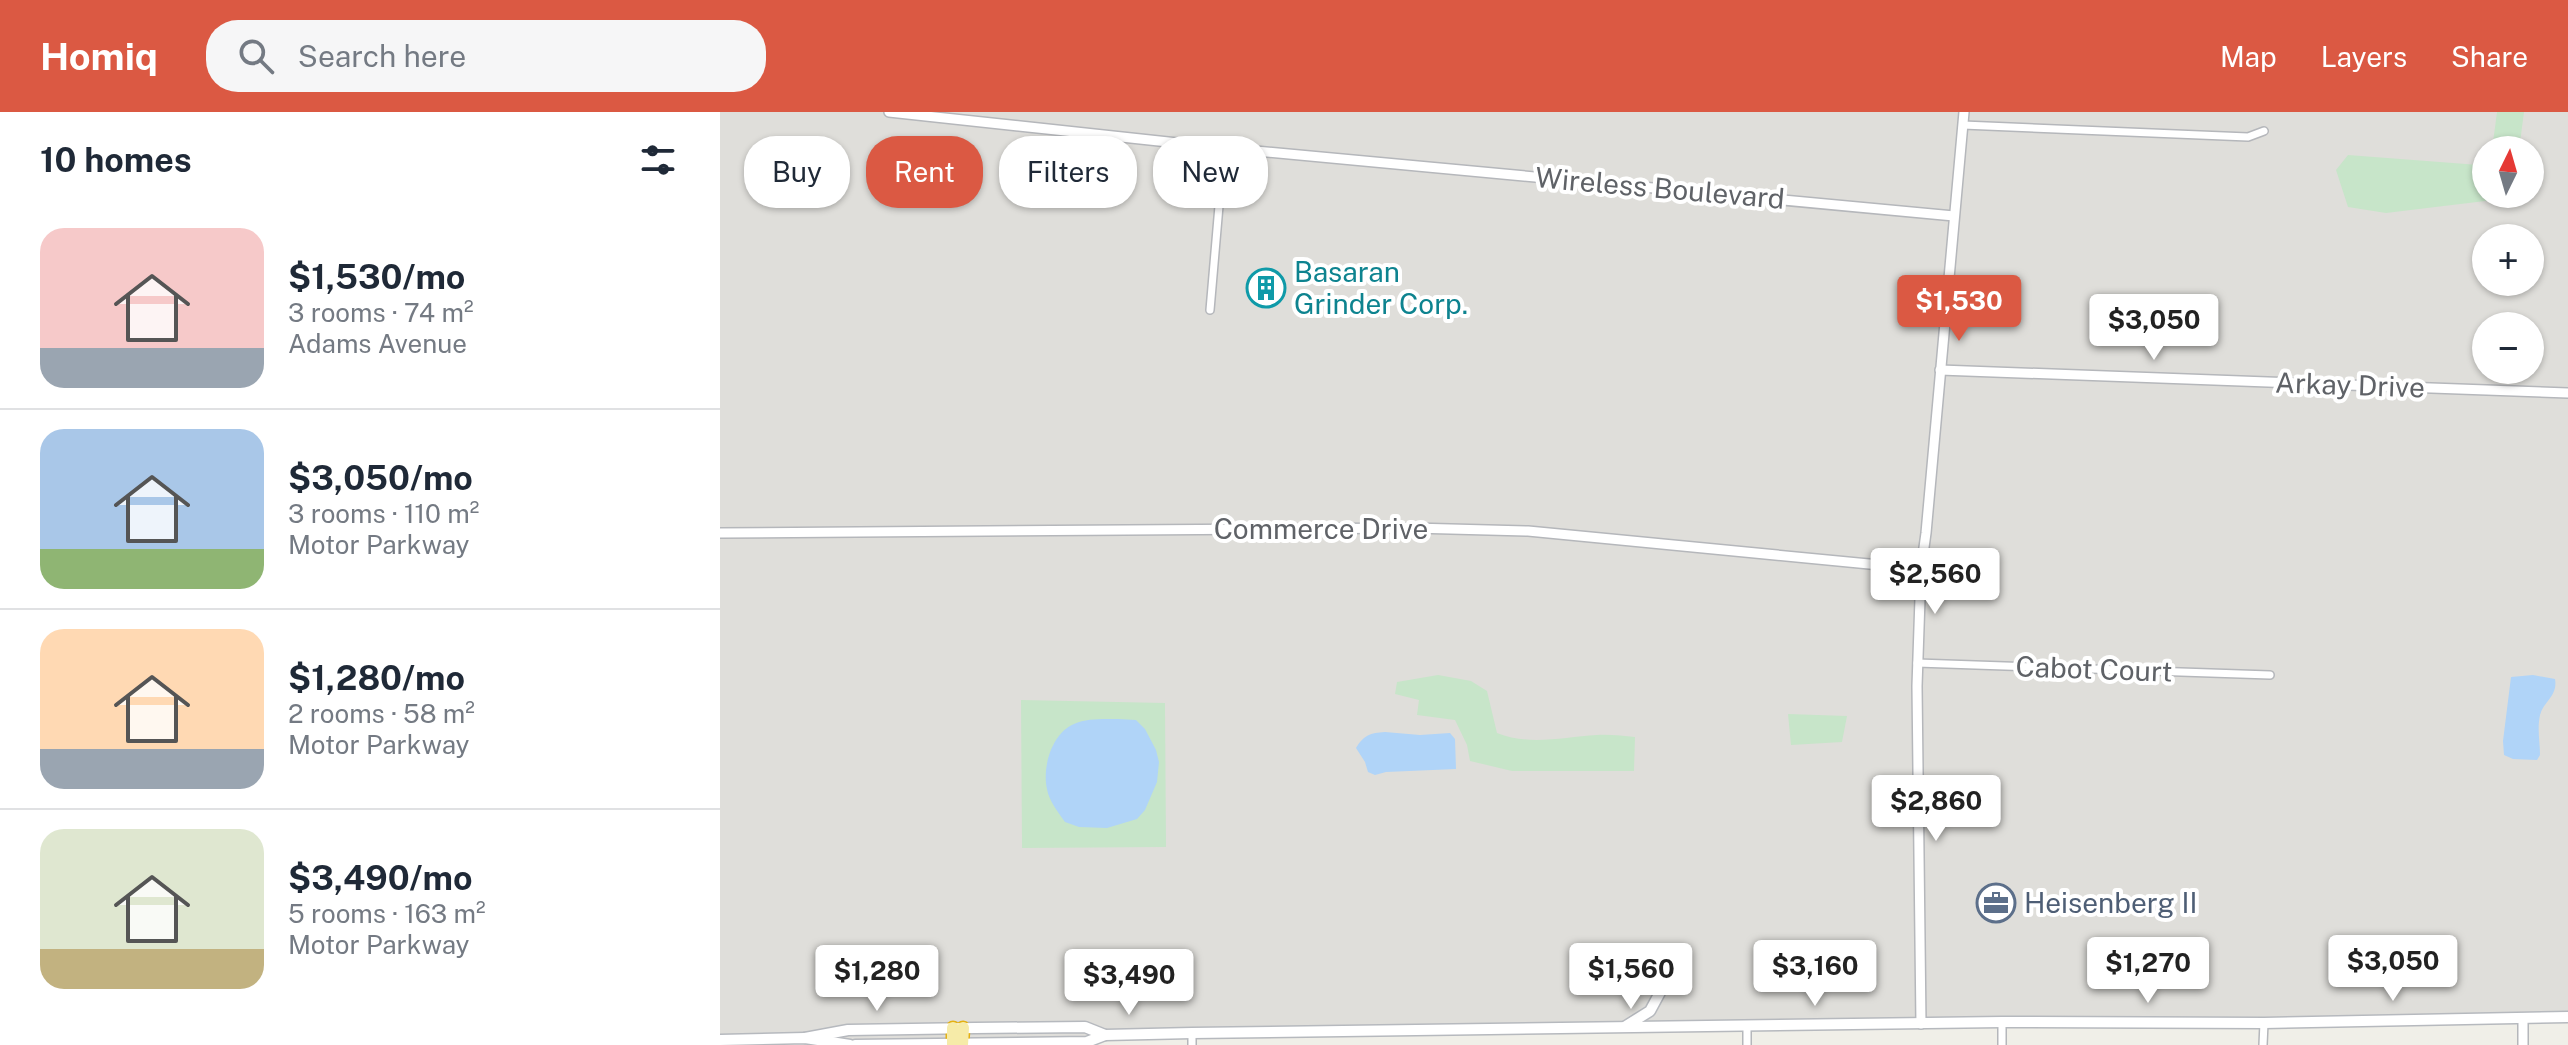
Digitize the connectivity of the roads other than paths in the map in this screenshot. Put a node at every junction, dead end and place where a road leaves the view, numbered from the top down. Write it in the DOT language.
graph roads {
  1 [pos="889,112"];
  2 [pos="1964,112"];
  3 [pos="1963,125"];
  4 [pos="2264,131"];
  5 [pos="1153,140"];
  6 [pos="1268,152"];
  7 [pos="1219,208"];
  8 [pos="1954,216"];
  9 [pos="1210,310"];
  10 [pos="1940,370"];
  11 [pos="2568,393"];
  12 [pos="720,533"];
  13 [pos="1921,569"];
  14 [pos="1917,663"];
  15 [pos="2270,675"];
  16 [pos="1664,985"];
  17 [pos="2568,1017"];
  18 [pos="2523,1018"];
  19 [pos="2002,1022"];
  20 [pos="2264,1023"];
  21 [pos="1921,1024"];
  22 [pos="1747,1026"];
  23 [pos="958,1028"];
  24 [pos="1624,1028"];
  25 [pos="1192,1033"];
  26 [pos="1105,1035"];
  27 [pos="805,1038"];
  28 [pos="720,1040"];
  29 [pos="958,1044"];
  30 [pos="852,1045"];
  31 [pos="1192,1045"];
  32 [pos="1747,1045"];
  33 [pos="2002,1045"];
  34 [pos="2263,1045"];
  35 [pos="2523,1045"];
  1 -- 5 [label="street, Wireless Boulevard"];
  2 -- 3 [label="street"];
  3 -- 4 [label="street"];
  3 -- 8 [label="street"];
  6 -- 8 [label="street, Wireless Boulevard"];
  7 -- 9 [label="street"];
  8 -- 10 [label="street"];
  10 -- 11 [label="street, Arkay Drive"];
  10 -- 13 [label="street"];
  12 -- 13 [label="street, Commerce Drive"];
  13 -- 14 [label="street"];
  14 -- 15 [label="street, Cabot Court"];
  14 -- 21 [label="street"];
  16 -- 24 [label="main road"];
  17 -- 18 [label="main road"];
  18 -- 20 [label="main road"];
  18 -- 35 [label="street"];
  19 -- 20 [label="main road"];
  19 -- 21 [label="main road"];
  19 -- 33 [label="street"];
  20 -- 34 [label="street"];
  21 -- 22 [label="main road"];
  22 -- 24 [label="main road"];
  22 -- 32 [label="street"];
  23 -- 26 [label="main road"];
  23 -- 27 [label="main road"];
  23 -- 29 [label="highway"];
  24 -- 25 [label="main road"];
  25 -- 26 [label="main road"];
  25 -- 31 [label="street"];
  26 -- 29 [label="main road"];
  27 -- 28 [label="main road"];
  27 -- 30 [label="main road"];
  29 -- 30 [label="main road"];
}
